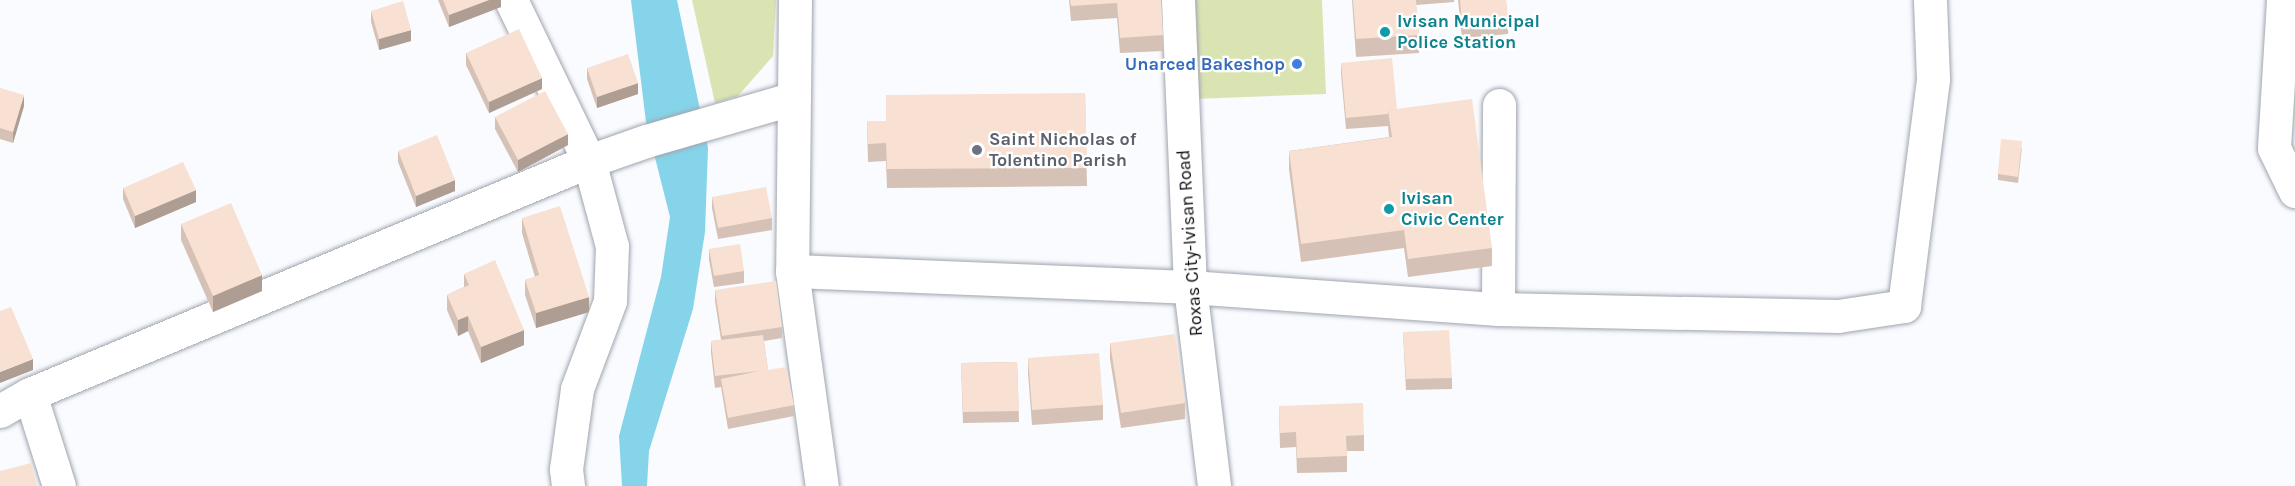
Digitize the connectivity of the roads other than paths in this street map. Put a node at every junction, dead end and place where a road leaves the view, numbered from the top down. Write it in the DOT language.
graph roads {
  1 [pos="511,0"];
  2 [pos="795,0"];
  3 [pos="1178,0"];
  4 [pos="1930,0"];
  5 [pos="2283,0"];
  6 [pos="794,98"];
  7 [pos="1499,105"];
  8 [pos="590,161"];
  9 [pos="2295,191"];
  10 [pos="792,271"];
  11 [pos="1190,287"];
  12 [pos="1498,309"];
  13 [pos="30,394"];
  14 [pos="0,411"];
  15 [pos="58,486"];
  16 [pos="568,486"];
  17 [pos="822,486"];
  18 [pos="1214,486"];
  1 -- 8 [label="street"];
  2 -- 6 [label="street"];
  3 -- 11 [label="street, Roxas City-Ivisan Road"];
  4 -- 12 [label="street"];
  5 -- 9 [label="street"];
  6 -- 8 [label="street"];
  6 -- 10 [label="street"];
  7 -- 12 [label="street"];
  8 -- 13 [label="street"];
  8 -- 16 [label="street"];
  10 -- 11 [label="street"];
  10 -- 17 [label="street"];
  11 -- 12 [label="street"];
  11 -- 18 [label="street, Roxas City-Ivisan Road"];
  13 -- 14 [label="street"];
  13 -- 15 [label="street"];
}
